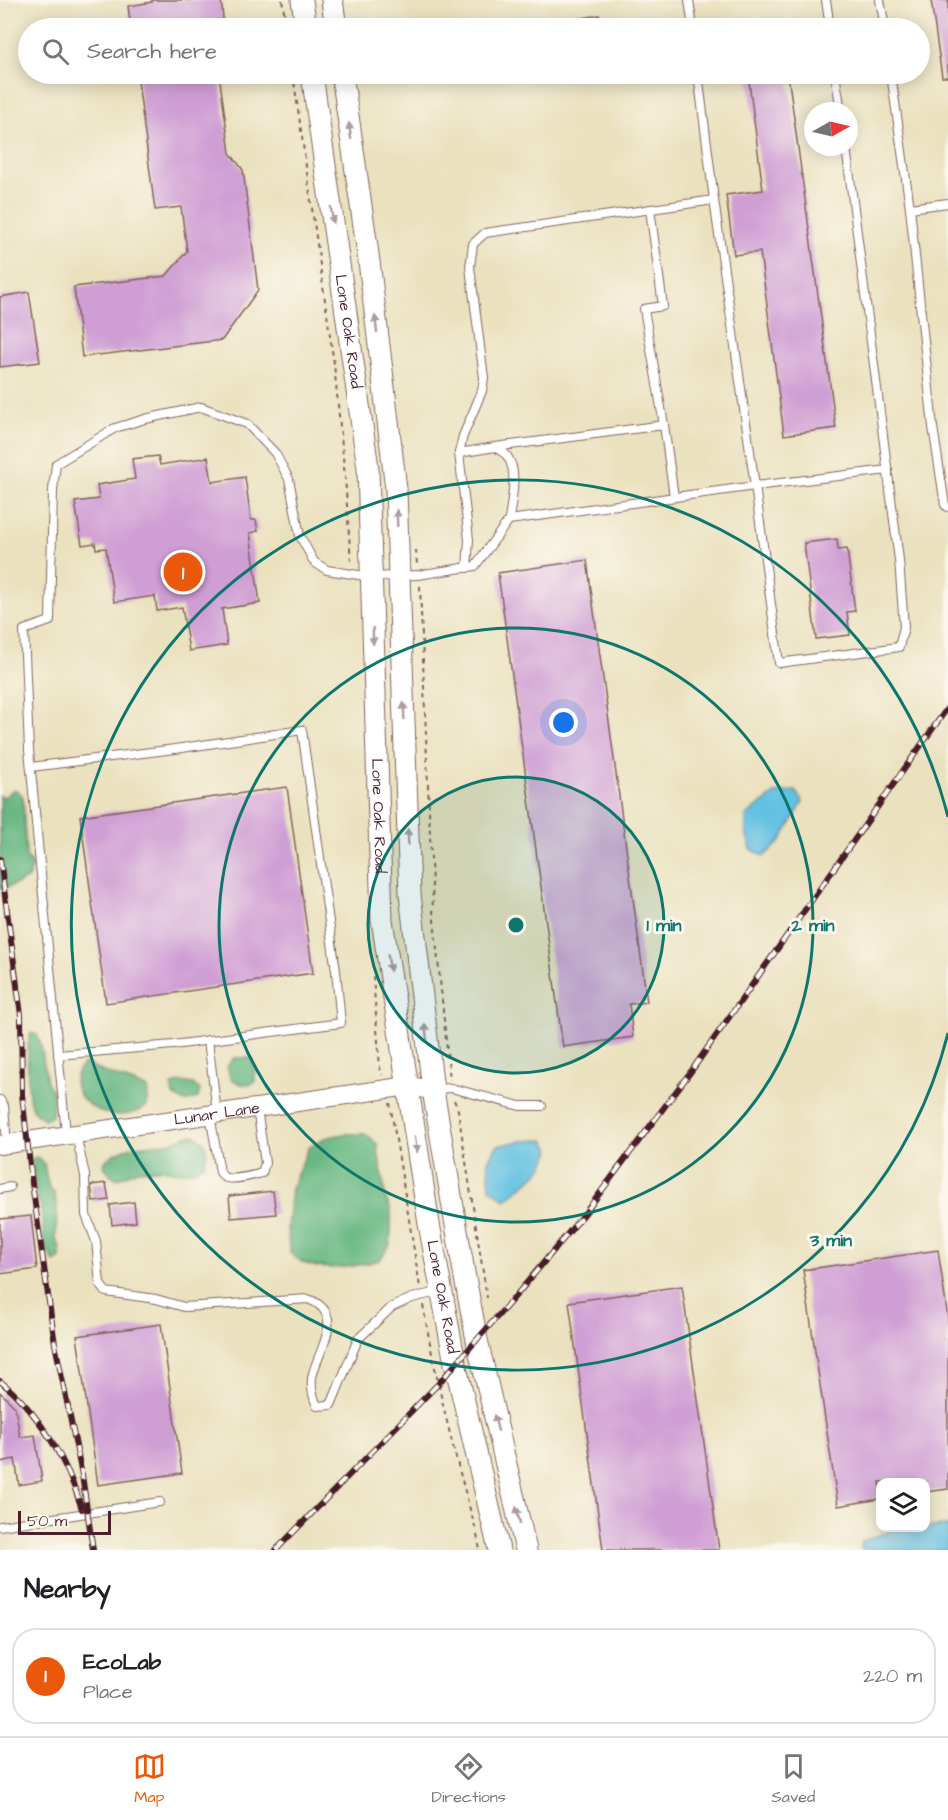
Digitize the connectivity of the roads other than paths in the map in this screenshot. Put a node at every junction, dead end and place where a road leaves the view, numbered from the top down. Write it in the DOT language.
graph roads {
  1 [pos="302,0"];
  2 [pos="332,0"];
  3 [pos="688,0"];
  4 [pos="826,0"];
  5 [pos="880,0"];
  6 [pos="305,18"];
  7 [pos="335,18"];
  8 [pos="691,18"];
  9 [pos="829,18"];
  10 [pos="883,18"];
  11 [pos="313,84"];
  12 [pos="343,84"];
  13 [pos="699,84"];
  14 [pos="837,84"];
  15 [pos="892,84"];
  16 [pos="840,102"];
  17 [pos="847,156"];
  18 [pos="714,200"];
  19 [pos="948,203"];
  20 [pos="910,208"];
  21 [pos="650,209"];
  22 [pos="664,425"];
  23 [pos="495,447"];
  24 [pos="459,453"];
  25 [pos="888,470"];
  26 [pos="755,486"];
  27 [pos="674,497"];
  28 [pos="948,507"];
  29 [pos="509,520"];
  30 [pos="467,568"];
  31 [pos="408,576"];
  32 [pos="371,577"];
  33 [pos="31,767"];
  34 [pos="208,1040"];
  35 [pos="58,1055"];
  36 [pos="408,1086"];
  37 [pos="442,1089"];
  38 [pos="0,1100"];
  39 [pos="542,1106"];
  40 [pos="256,1108"];
  41 [pos="214,1114"];
  42 [pos="71,1135"];
  43 [pos="4,1144"];
  44 [pos="10,1187"];
  45 [pos="0,1189"];
  46 [pos="441,1291"];
  47 [pos="160,1502"];
  48 [pos="0,1526"];
  49 [pos="499,1550"];
  50 [pos="526,1550"];
  1 -- 6 [label="main road"];
  2 -- 7 [label="main road"];
  3 -- 8 [label="lane"];
  4 -- 9 [label="lane"];
  5 -- 10 [label="lane"];
  11 -- 32 [label="main road, Lone Oak Road, one-way"];
  31 -- 12 [label="main road, Lone Oak Road, one-way"];
  13 -- 18 [label="lane"];
  14 -- 16 [label="lane"];
  15 -- 20 [label="lane"];
  17 -- 25 [label="lane"];
  18 -- 21 [label="lane"];
  18 -- 26 [label="lane"];
  19 -- 20 [label="lane"];
  20 -- 28 [label="lane"];
  21 -- 22 [label="lane"];
  21 -- 24 [label="lane"];
  22 -- 23 [label="lane"];
  22 -- 27 [label="lane"];
  23 -- 24 [label="lane"];
  23 -- 29 [label="lane"];
  24 -- 30 [label="lane"];
  25 -- 26 [label="lane"];
  25 -- 26 [label="lane"];
  26 -- 27 [label="lane"];
  27 -- 29 [label="lane"];
  29 -- 30 [label="lane"];
  30 -- 31 [label="lane"];
  31 -- 32 [label="lane"];
  37 -- 31 [label="main road, Lone Oak Road, one-way"];
  32 -- 33 [label="lane"];
  32 -- 36 [label="main road, Lone Oak Road, one-way"];
  33 -- 34 [label="lane"];
  33 -- 35 [label="lane"];
  34 -- 35 [label="lane"];
  34 -- 41 [label="lane"];
  35 -- 42 [label="lane"];
  36 -- 37 [label="street, Lunar Lane"];
  36 -- 40 [label="street, Lunar Lane"];
  36 -- 46 [label="main road, Lone Oak Road, one-way"];
  37 -- 39 [label="lane"];
  50 -- 37 [label="main road, Lone Oak Road, one-way"];
  38 -- 43 [label="lane"];
  40 -- 41 [label="street, Lunar Lane"];
  40 -- 41 [label="lane"];
  41 -- 42 [label="street, Lunar Lane"];
  42 -- 43 [label="street, Lunar Lane"];
  42 -- 46 [label="lane"];
  44 -- 45 [label="lane"];
  46 -- 49 [label="main road, Lone Oak Road"];
  47 -- 48 [label="lane"];
}
